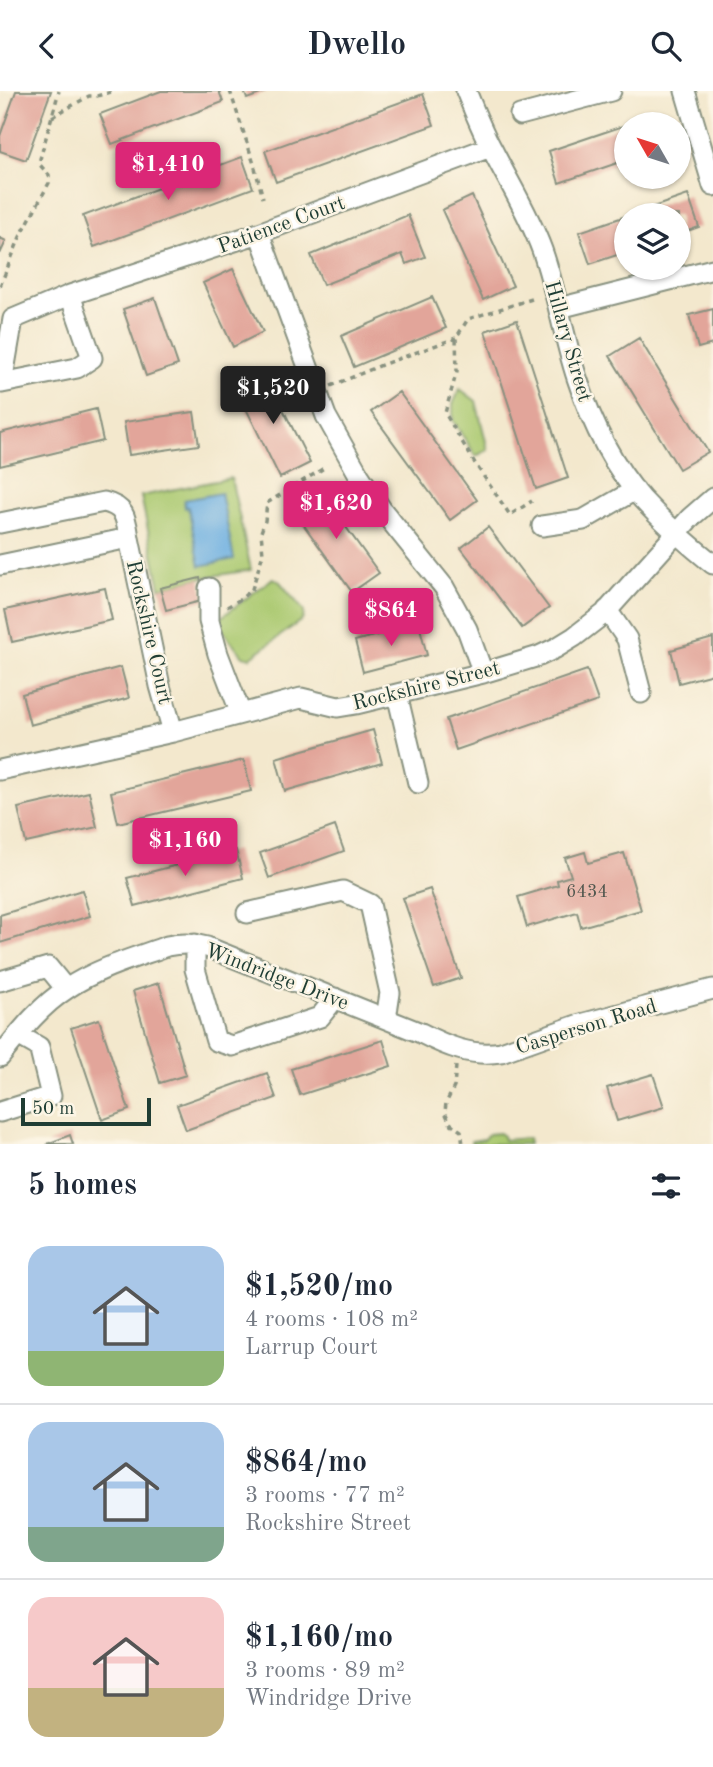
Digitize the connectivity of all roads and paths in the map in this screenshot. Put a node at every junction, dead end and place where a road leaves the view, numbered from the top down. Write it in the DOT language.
graph roads {
  1 [pos="59,91"];
  2 [pos="96,91"];
  3 [pos="116,91"];
  4 [pos="230,91"];
  5 [pos="466,91"];
  6 [pos="611,91"];
  7 [pos="685,91"];
  8 [pos="89,96"];
  9 [pos="520,115"];
  10 [pos="52,117"];
  11 [pos="490,147"];
  12 [pos="713,186"];
  13 [pos="263,198"];
  14 [pos="259,233"];
  15 [pos="713,269"];
  16 [pos="0,286"];
  17 [pos="70,295"];
  18 [pos="532,299"];
  19 [pos="559,308"];
  20 [pos="456,338"];
  21 [pos="316,391"];
  22 [pos="324,468"];
  23 [pos="635,490"];
  24 [pos="713,498"];
  25 [pos="532,501"];
  26 [pos="0,523"];
  27 [pos="542,526"];
  28 [pos="676,533"];
  29 [pos="129,538"];
  30 [pos="713,564"];
  31 [pos="0,565"];
  32 [pos="208,588"];
  33 [pos="607,610"];
  34 [pos="209,621"];
  35 [pos="482,673"];
  36 [pos="641,693"];
  37 [pos="397,694"];
  38 [pos="241,714"];
  39 [pos="173,732"];
  40 [pos="0,769"];
  41 [pos="418,783"];
  42 [pos="247,913"];
  43 [pos="195,944"];
  44 [pos="0,981"];
  45 [pos="65,989"];
  46 [pos="713,989"];
  47 [pos="335,999"];
  48 [pos="386,1019"];
  49 [pos="18,1034"];
  50 [pos="458,1050"];
  51 [pos="0,1057"];
  52 [pos="0,1112"];
  53 [pos="463,1144"];
  1 -- 10 [label="path"];
  2 -- 8 [label="path"];
  3 -- 8 [label="path"];
  4 -- 13 [label="path"];
  5 -- 11 [label="street, Hillary Street"];
  6 -- 9 [label="street"];
  7 -- 12 [label="street"];
  8 -- 10 [label="path"];
  10 -- 16 [label="path"];
  11 -- 14 [label="street, Patience Court"];
  11 -- 19 [label="street, Hillary Street"];
  14 -- 17 [label="street, Patience Court"];
  14 -- 21 [label="street"];
  15 -- 19 [label="street"];
  17 -- 17 [label="street, Patience Court"];
  18 -- 20 [label="path"];
  19 -- 23 [label="street, Hillary Street"];
  20 -- 21 [label="path"];
  20 -- 25 [label="path"];
  21 -- 35 [label="street"];
  22 -- 34 [label="path"];
  23 -- 27 [label="street"];
  23 -- 28 [label="street, Hillary Street"];
  24 -- 28 [label="street, Rockshire Street"];
  26 -- 29 [label="street"];
  28 -- 30 [label="street, Hillary Street"];
  28 -- 33 [label="street, Rockshire Street"];
  29 -- 31 [label="street, Rockshire Court"];
  29 -- 39 [label="street, Rockshire Court"];
  32 -- 34 [label="street"];
  33 -- 35 [label="street, Rockshire Street"];
  33 -- 36 [label="street"];
  34 -- 38 [label="street"];
  35 -- 37 [label="street, Rockshire Street"];
  37 -- 38 [label="street, Rockshire Street"];
  37 -- 41 [label="street"];
  38 -- 39 [label="street, Rockshire Street"];
  39 -- 40 [label="street, Rockshire Street"];
  42 -- 48 [label="street"];
  43 -- 45 [label="street, Windridge Drive"];
  43 -- 47 [label="street, Windridge Drive"];
  43 -- 47 [label="street"];
  44 -- 45 [label="street"];
  45 -- 49 [label="street, Windridge Drive"];
  46 -- 50 [label="street, Casperson Road"];
  47 -- 48 [label="street, Windridge Drive"];
  48 -- 50 [label="street, Windridge Drive"];
  49 -- 51 [label="street, Windridge Drive"];
  49 -- 52 [label="street"];
  50 -- 53 [label="path"];
}
